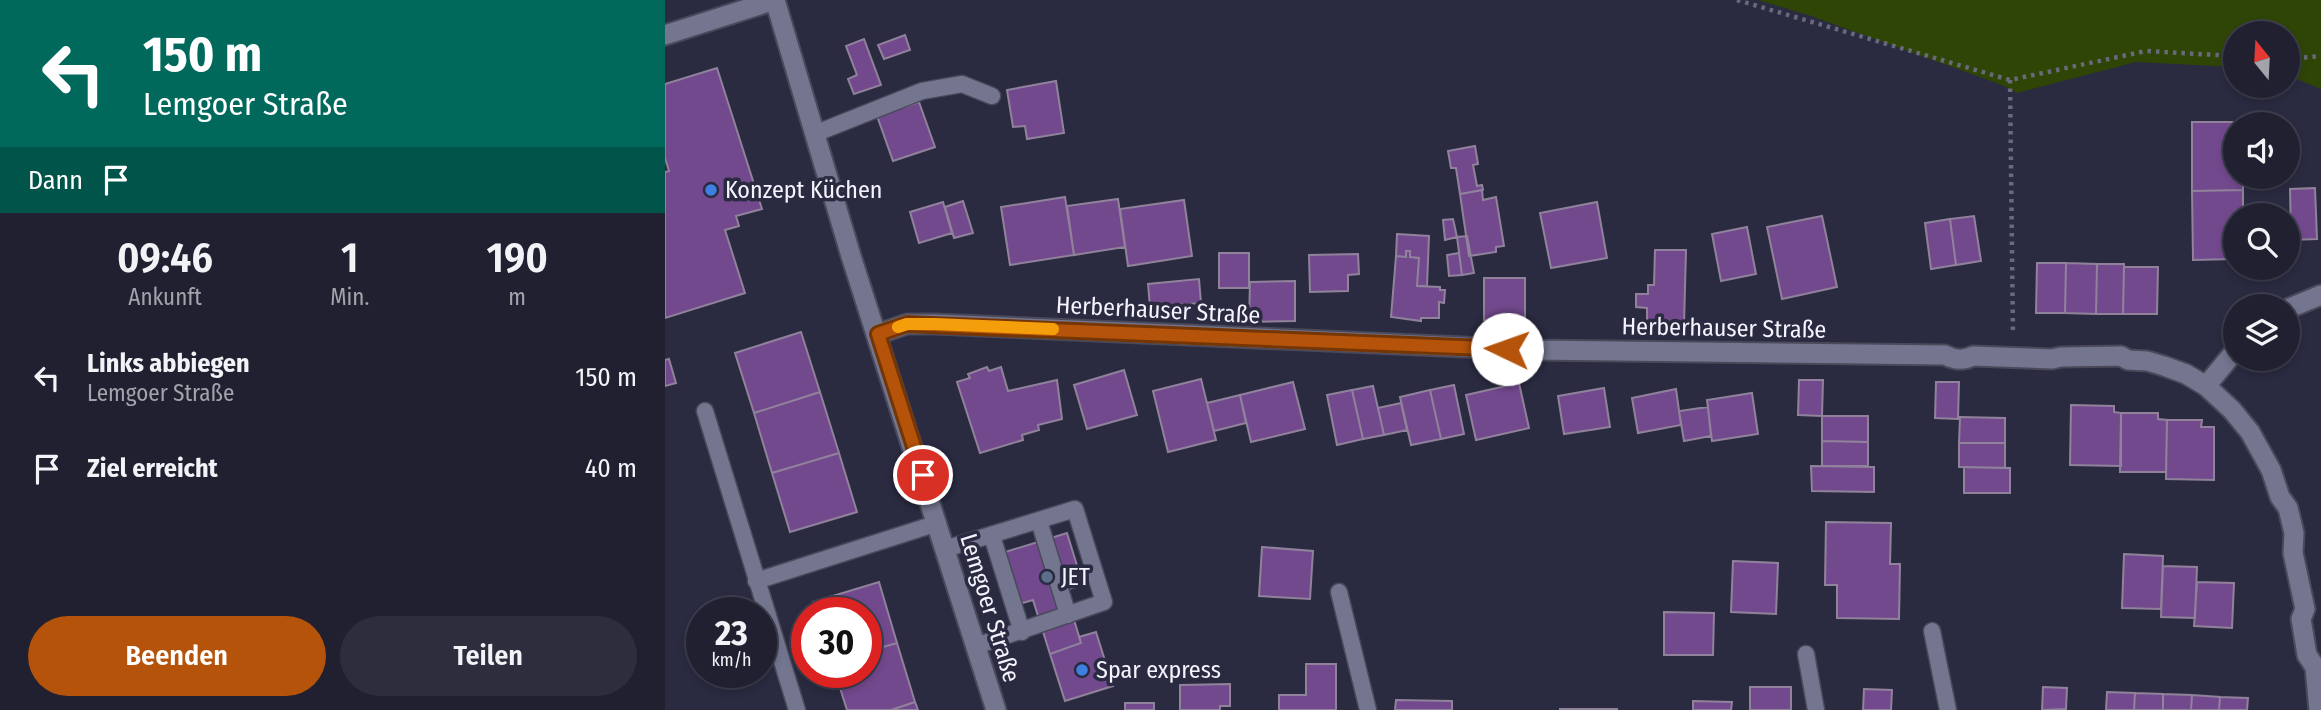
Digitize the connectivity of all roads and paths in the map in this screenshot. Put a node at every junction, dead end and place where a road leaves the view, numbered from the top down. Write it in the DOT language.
graph roads {
  1 [pos="775,0"];
  2 [pos="1737,0"];
  3 [pos="665,35"];
  4 [pos="2223,55"];
  5 [pos="2321,56"];
  6 [pos="2300,58"];
  7 [pos="2010,80"];
  8 [pos="992,96"];
  9 [pos="814,134"];
  10 [pos="2321,295"];
  11 [pos="2300,304"];
  12 [pos="878,334"];
  13 [pos="2014,357"];
  14 [pos="2223,365"];
  15 [pos="2206,386"];
  16 [pos="705,411"];
  17 [pos="1039,521"];
  18 [pos="938,523"];
  19 [pos="992,536"];
  20 [pos="946,549"];
  21 [pos="756,581"];
  22 [pos="1339,592"];
  23 [pos="1068,615"];
  24 [pos="1932,631"];
  25 [pos="1022,632"];
  26 [pos="976,646"];
  27 [pos="1806,654"];
  28 [pos="2318,678"];
  29 [pos="797,710"];
  30 [pos="996,710"];
  31 [pos="1368,710"];
  32 [pos="1815,710"];
  33 [pos="1948,710"];
  34 [pos="2319,710"];
  1 -- 3 [label="street"];
  1 -- 9 [label="street, Lemgoer Straße"];
  2 -- 7 [label="path"];
  4 -- 7 [label="path"];
  5 -- 6 [label="path"];
  7 -- 13 [label="path"];
  8 -- 9 [label="lane"];
  9 -- 12 [label="street, Lemgoer Straße"];
  10 -- 11 [label="street"];
  12 -- 13 [label="street, Herberhauser Straße"];
  12 -- 18 [label="street, Lemgoer Straße"];
  13 -- 15 [label="street, Herberhauser Straße"];
  14 -- 15 [label="street"];
  15 -- 28 [label="street, Herberhauser Straße"];
  16 -- 21 [label="lane"];
  17 -- 19 [label="lane"];
  17 -- 23 [label="lane"];
  17 -- 23 [label="lane"];
  18 -- 20 [label="street, Lemgoer Straße"];
  18 -- 21 [label="lane"];
  19 -- 20 [label="lane"];
  19 -- 25 [label="lane"];
  20 -- 26 [label="street, Lemgoer Straße"];
  21 -- 29 [label="lane"];
  22 -- 31 [label="lane"];
  23 -- 25 [label="lane"];
  24 -- 33 [label="lane"];
  25 -- 26 [label="lane"];
  26 -- 30 [label="street, Lemgoer Straße"];
  27 -- 32 [label="lane"];
  28 -- 34 [label="street, Herberhauser Straße"];
}
